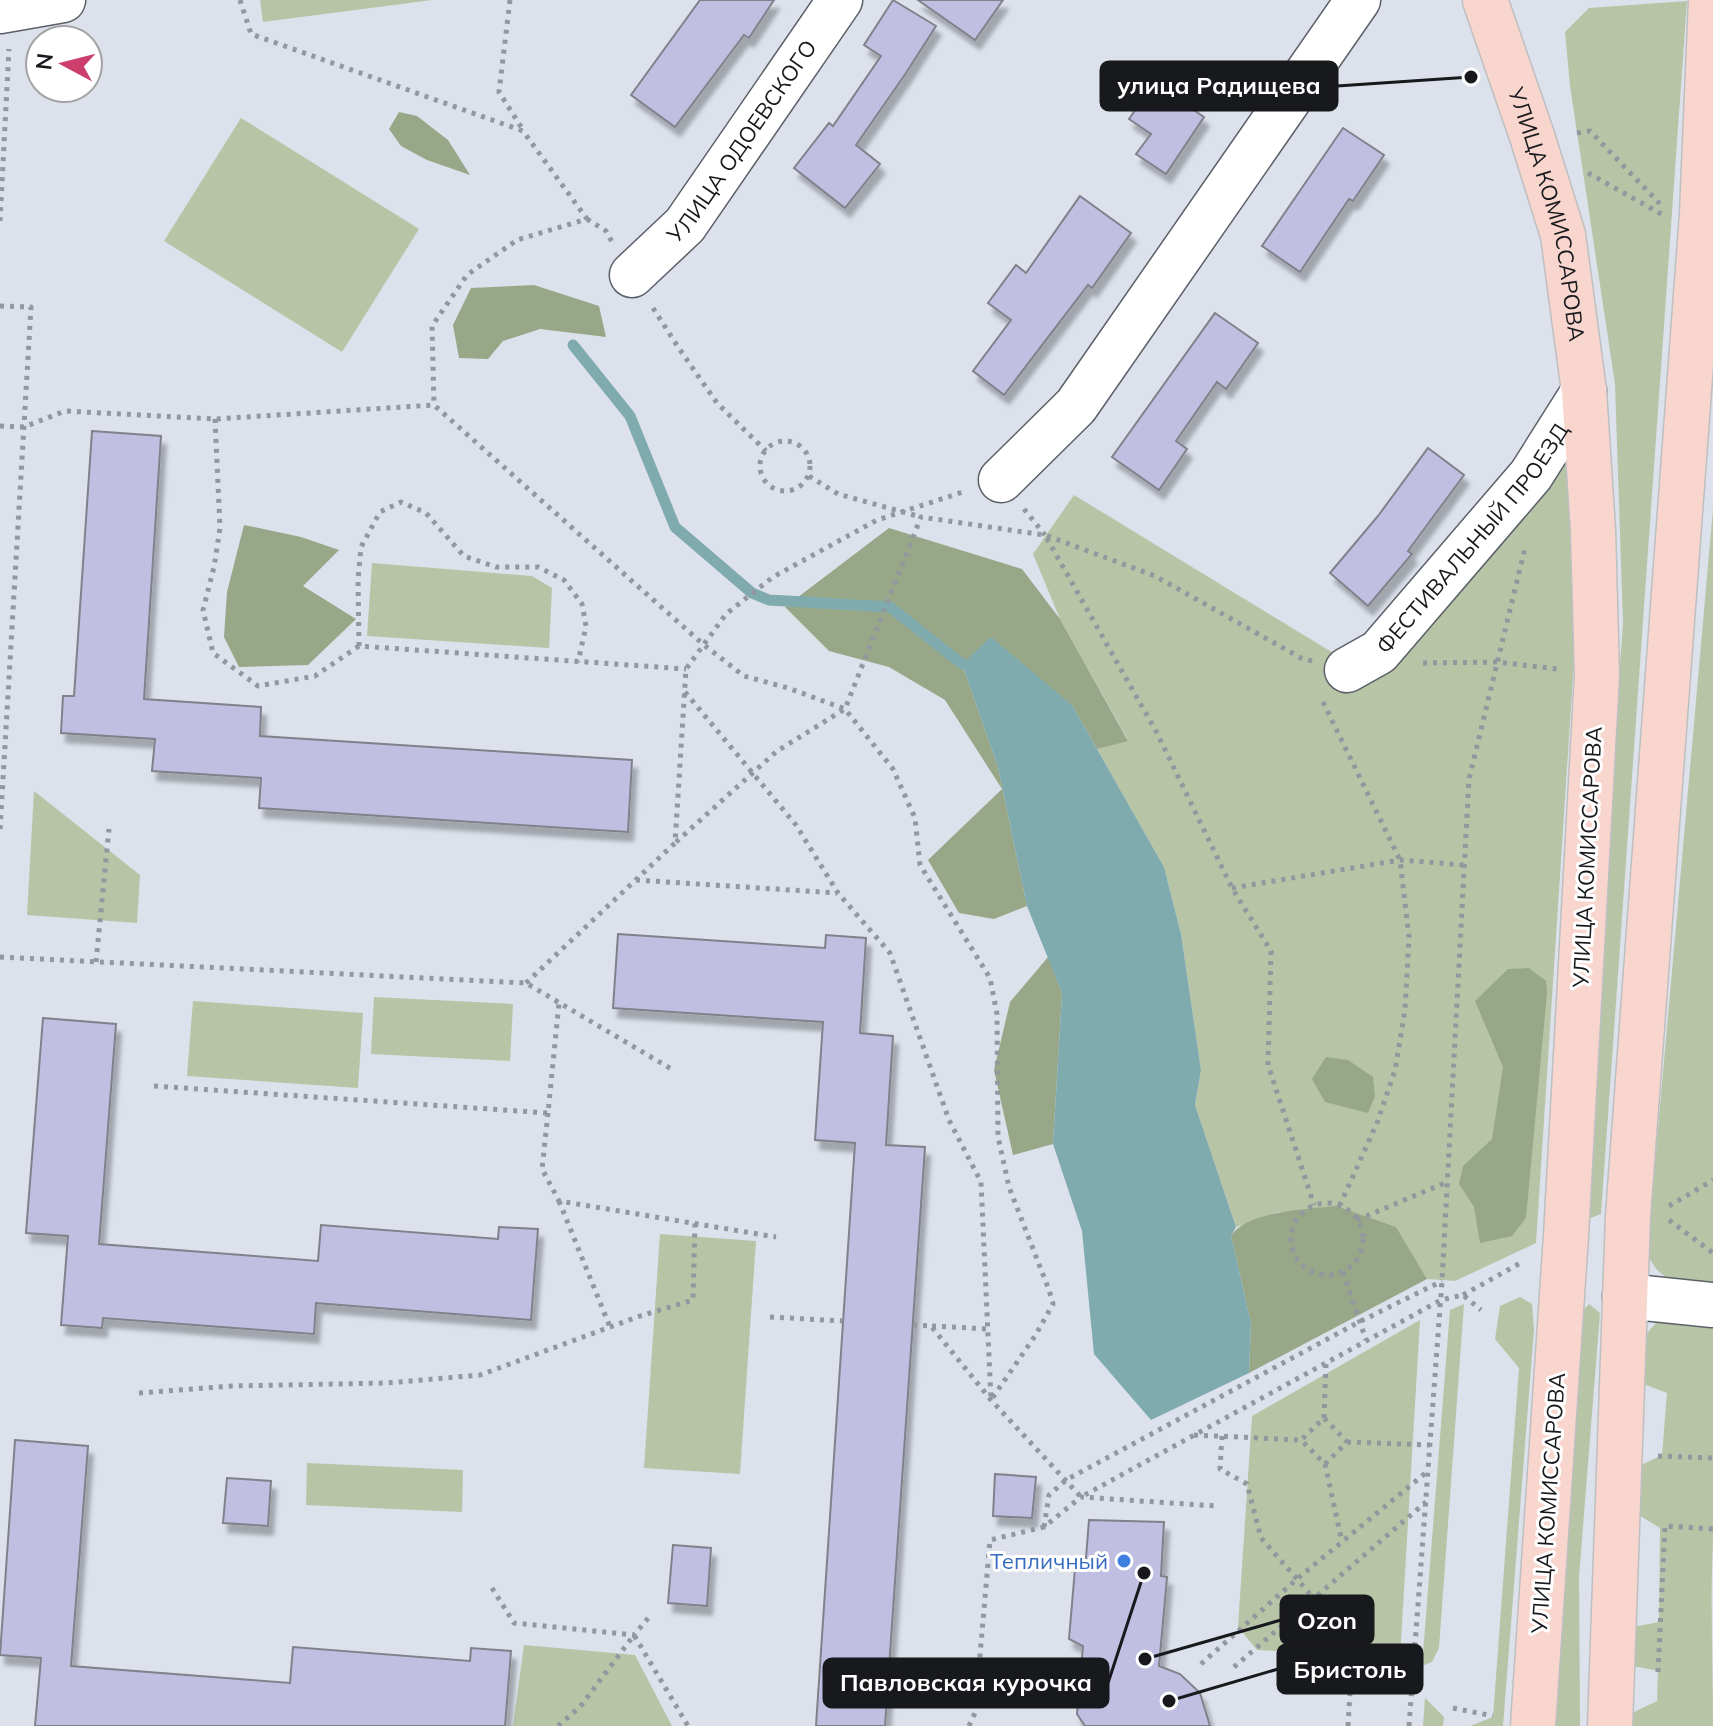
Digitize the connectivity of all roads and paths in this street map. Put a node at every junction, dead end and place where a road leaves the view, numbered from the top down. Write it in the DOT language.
graph roads {
  1 [pos="63,0"];
  2 [pos="240,0"];
  3 [pos="510,0"];
  4 [pos="840,0"];
  5 [pos="1358,0"];
  6 [pos="1485,0"];
  7 [pos="1711,0"];
  8 [pos="5,10"];
  9 [pos="523,131"];
  10 [pos="1577,133"];
  11 [pos="1544,174"];
  12 [pos="587,219"];
  13 [pos="0,221"];
  14 [pos="632,275"];
  15 [pos="0,306"];
  16 [pos="1584,391"];
  17 [pos="434,405"];
  18 [pos="215,419"];
  19 [pos="0,426"];
  20 [pos="24,427"];
  21 [pos="766,451"];
  22 [pos="809,476"];
  23 [pos="1001,480"];
  24 [pos="921,517"];
  25 [pos="1045,535"];
  26 [pos="1526,546"];
  27 [pos="704,645"];
  28 [pos="359,646"];
  29 [pos="1301,658"];
  30 [pos="578,662"];
  31 [pos="1497,662"];
  32 [pos="686,669"];
  33 [pos="1339,673"];
  34 [pos="1597,675"];
  35 [pos="685,691"];
  36 [pos="845,709"];
  37 [pos="753,773"];
  38 [pos="109,829"];
  39 [pos="0,830"];
  40 [pos="675,843"];
  41 [pos="1400,860"];
  42 [pos="1464,865"];
  43 [pos="636,880"];
  44 [pos="1232,888"];
  45 [pos="838,893"];
  46 [pos="0,957"];
  47 [pos="96,962"];
  48 [pos="526,983"];
  49 [pos="559,1003"];
  50 [pos="673,1070"];
  51 [pos="154,1086"];
  52 [pos="548,1113"];
  53 [pos="1447,1182"];
  54 [pos="559,1201"];
  55 [pos="1314,1205"];
  56 [pos="1340,1205"];
  57 [pos="1658,1213"];
  58 [pos="1357,1220"];
  59 [pos="695,1223"];
  60 [pos="776,1237"];
  61 [pos="1713,1253"];
  62 [pos="1343,1272"];
  63 [pos="1442,1281"];
  64 [pos="1625,1296"];
  65 [pos="1441,1300"];
  66 [pos="1713,1305"];
  67 [pos="1481,1310"];
  68 [pos="770,1317"];
  69 [pos="843,1321"];
  70 [pos="1359,1322"];
  71 [pos="913,1325"];
  72 [pos="931,1326"];
  73 [pos="610,1327"];
  74 [pos="988,1329"];
  75 [pos="1366,1340"];
  76 [pos="1326,1362"];
  77 [pos="139,1393"];
  78 [pos="991,1400"];
  79 [pos="1324,1418"];
  80 [pos="1193,1435"];
  81 [pos="1222,1436"];
  82 [pos="1301,1440"];
  83 [pos="1347,1442"];
  84 [pos="1430,1445"];
  85 [pos="1662,1455"];
  86 [pos="1713,1458"];
  87 [pos="1325,1464"];
  88 [pos="1428,1471"];
  89 [pos="1066,1480"];
  90 [pos="1081,1497"];
  91 [pos="1426,1502"];
  92 [pos="1216,1506"];
  93 [pos="1044,1527"];
  94 [pos="1713,1529"];
  95 [pos="1342,1542"];
  96 [pos="1297,1579"];
  97 [pos="492,1588"];
  98 [pos="1314,1598"];
  99 [pos="649,1617"];
  100 [pos="634,1635"];
  101 [pos="1201,1664"];
  102 [pos="1234,1667"];
  103 [pos="1658,1672"];
  104 [pos="1351,1675"];
  105 [pos="1384,1678"];
  106 [pos="558,1726"];
  107 [pos="688,1726"];
  108 [pos="969,1726"];
  109 [pos="1348,1726"];
  110 [pos="1409,1726"];
  111 [pos="1533,1726"];
  112 [pos="1610,1726"];
  1 -- 8 [label="street"];
  2 -- 9 [label="path"];
  3 -- 9 [label="path"];
  4 -- 14 [label="street, УЛИЦА ОДОЕВСКОГО"];
  5 -- 23 [label="street"];
  6 -- 11 [label="main road, УЛИЦА КОМИССАРОВА"];
  7 -- 64 [label="main road"];
  8 -- 13 [label="path"];
  9 -- 12 [label="path"];
  10 -- 11 [label="path"];
  11 -- 16 [label="main road, УЛИЦА КОМИССАРОВА"];
  12 -- 14 [label="path"];
  12 -- 17 [label="path"];
  14 -- 21 [label="path"];
  15 -- 20 [label="path"];
  16 -- 33 [label="street, ФЕСТИВАЛЬНЫЙ ПРОЕЗД"];
  16 -- 34 [label="main road, УЛИЦА КОМИССАРОВА"];
  17 -- 18 [label="path"];
  17 -- 27 [label="path"];
  18 -- 20 [label="path"];
  18 -- 28 [label="path"];
  19 -- 20 [label="path"];
  20 -- 39 [label="path"];
  21 -- 22 [label="path"];
  21 -- 22 [label="path"];
  22 -- 24 [label="path"];
  23 -- 27 [label="path"];
  24 -- 25 [label="path"];
  24 -- 36 [label="path"];
  25 -- 29 [label="path"];
  25 -- 44 [label="path"];
  26 -- 31 [label="path"];
  27 -- 32 [label="path"];
  27 -- 36 [label="path"];
  28 -- 30 [label="path"];
  28 -- 30 [label="path"];
  29 -- 33 [label="path"];
  29 -- 33 [label="path"];
  30 -- 32 [label="path"];
  31 -- 33 [label="path"];
  31 -- 34 [label="path"];
  31 -- 42 [label="path"];
  32 -- 35 [label="path"];
  33 -- 41 [label="path"];
  34 -- 111 [label="main road, УЛИЦА КОМИССАРОВА"];
  35 -- 37 [label="path"];
  35 -- 40 [label="path"];
  36 -- 37 [label="path"];
  36 -- 78 [label="path"];
  37 -- 40 [label="path"];
  37 -- 45 [label="path"];
  38 -- 47 [label="path"];
  40 -- 43 [label="path"];
  41 -- 42 [label="path"];
  41 -- 44 [label="path"];
  41 -- 56 [label="path"];
  42 -- 53 [label="path"];
  43 -- 45 [label="path"];
  43 -- 48 [label="path"];
  44 -- 55 [label="path"];
  45 -- 74 [label="path"];
  46 -- 47 [label="path"];
  47 -- 48 [label="path"];
  48 -- 49 [label="path"];
  49 -- 50 [label="path"];
  49 -- 52 [label="path"];
  51 -- 52 [label="path"];
  52 -- 54 [label="path"];
  53 -- 58 [label="path"];
  53 -- 63 [label="path"];
  54 -- 59 [label="path"];
  54 -- 73 [label="path"];
  55 -- 56 [label="path"];
  55 -- 62 [label="path"];
  56 -- 58 [label="path"];
  57 -- 61 [label="path"];
  58 -- 62 [label="path"];
  59 -- 60 [label="path"];
  59 -- 73 [label="path"];
  62 -- 70 [label="path"];
  63 -- 65 [label="path"];
  63 -- 70 [label="path"];
  64 -- 66 [label="street"];
  64 -- 112 [label="main road"];
  65 -- 67 [label="path"];
  65 -- 75 [label="path"];
  65 -- 84 [label="path"];
  68 -- 69 [label="path"];
  70 -- 75 [label="path"];
  70 -- 89 [label="path"];
  71 -- 72 [label="path"];
  72 -- 74 [label="path"];
  72 -- 78 [label="path"];
  73 -- 77 [label="path"];
  74 -- 78 [label="path"];
  75 -- 76 [label="path"];
  76 -- 79 [label="path"];
  76 -- 80 [label="path"];
  78 -- 89 [label="path"];
  79 -- 82 [label="path"];
  79 -- 83 [label="path"];
  80 -- 81 [label="path"];
  80 -- 90 [label="path"];
  81 -- 82 [label="path"];
  81 -- 96 [label="path"];
  82 -- 87 [label="path"];
  83 -- 84 [label="path"];
  83 -- 87 [label="path"];
  84 -- 88 [label="path"];
  85 -- 86 [label="path"];
  87 -- 95 [label="path"];
  88 -- 91 [label="path"];
  88 -- 95 [label="path"];
  89 -- 90 [label="path"];
  89 -- 93 [label="path"];
  90 -- 92 [label="path"];
  90 -- 93 [label="path"];
  91 -- 98 [label="path"];
  91 -- 110 [label="path"];
  93 -- 108 [label="path"];
  94 -- 103 [label="path"];
  95 -- 96 [label="path"];
  96 -- 98 [label="path"];
  96 -- 101 [label="path"];
  97 -- 100 [label="path"];
  98 -- 102 [label="path"];
  98 -- 105 [label="path"];
  99 -- 100 [label="path"];
  100 -- 106 [label="path"];
  100 -- 107 [label="path"];
  104 -- 109 [label="path"];
}
